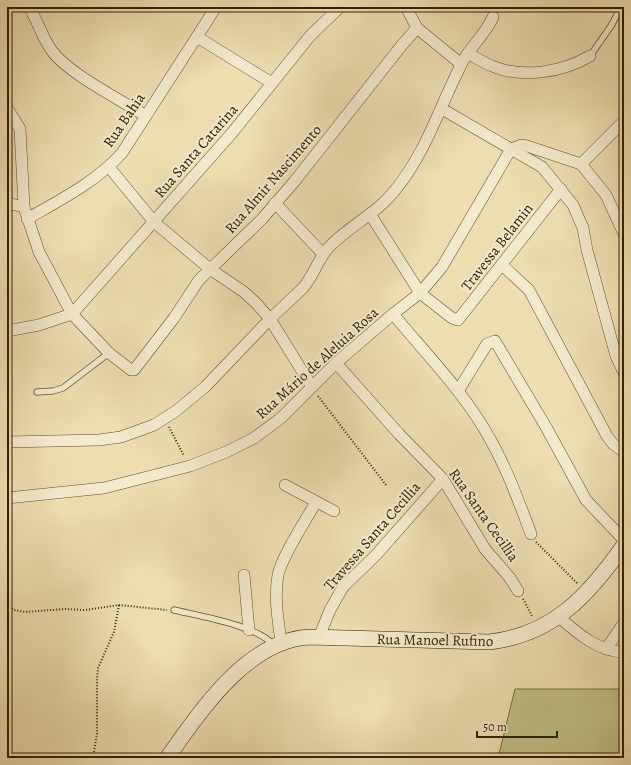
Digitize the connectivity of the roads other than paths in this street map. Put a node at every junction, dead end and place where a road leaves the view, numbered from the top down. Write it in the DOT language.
graph roads {
  1 [pos="29,7"];
  2 [pos="216,7"];
  3 [pos="340,7"];
  4 [pos="406,7"];
  5 [pos="621,7"];
  6 [pos="493,17"];
  7 [pos="417,28"];
  8 [pos="197,37"];
  9 [pos="468,54"];
  10 [pos="590,56"];
  11 [pos="461,64"];
  12 [pos="272,83"];
  13 [pos="7,108"];
  14 [pos="442,109"];
  15 [pos="146,116"];
  16 [pos="624,121"];
  17 [pos="511,149"];
  18 [pos="581,164"];
  19 [pos="109,167"];
  20 [pos="561,189"];
  21 [pos="7,203"];
  22 [pos="275,203"];
  23 [pos="24,207"];
  24 [pos="370,214"];
  25 [pos="27,219"];
  26 [pos="154,222"];
  27 [pos="624,234"];
  28 [pos="323,254"];
  29 [pos="502,265"];
  30 [pos="210,269"];
  31 [pos="420,293"];
  32 [pos="72,314"];
  33 [pos="393,314"];
  34 [pos="270,319"];
  35 [pos="7,331"];
  36 [pos="109,353"];
  37 [pos="336,363"];
  38 [pos="624,373"];
  39 [pos="312,387"];
  40 [pos="458,391"];
  41 [pos="37,392"];
  42 [pos="7,442"];
  43 [pos="624,452"];
  44 [pos="443,479"];
  45 [pos="285,485"];
  46 [pos="7,498"];
  47 [pos="316,502"];
  48 [pos="334,511"];
  49 [pos="531,534"];
  50 [pos="624,540"];
  51 [pos="624,545"];
  52 [pos="244,575"];
  53 [pos="518,591"];
  54 [pos="174,610"];
  55 [pos="559,617"];
  56 [pos="624,623"];
  57 [pos="249,630"];
  58 [pos="319,637"];
  59 [pos="277,644"];
  60 [pos="606,649"];
  61 [pos="624,652"];
  62 [pos="167,758"];
  1 -- 15 [label="street"];
  2 -- 8 [label="street, Rua Bahia"];
  3 -- 12 [label="street, Rua Santa Catarina"];
  4 -- 7 [label="street"];
  5 -- 10 [label="lane"];
  6 -- 9 [label="street"];
  7 -- 11 [label="street"];
  7 -- 22 [label="street, Rua Almir Nascimento"];
  8 -- 12 [label="street"];
  8 -- 15 [label="street, Rua Bahia"];
  9 -- 10 [label="street"];
  9 -- 11 [label="street"];
  11 -- 14 [label="street"];
  12 -- 26 [label="street, Rua Santa Catarina"];
  13 -- 23 [label="street"];
  14 -- 17 [label="street"];
  14 -- 24 [label="street"];
  15 -- 19 [label="street, Rua Bahia"];
  16 -- 18 [label="street"];
  17 -- 18 [label="street"];
  17 -- 20 [label="street"];
  17 -- 31 [label="street, Rua Mário de Aleluia Rosa"];
  18 -- 27 [label="street"];
  19 -- 25 [label="street, Rua Bahia"];
  19 -- 26 [label="street"];
  20 -- 29 [label="street, Travessa Belamin"];
  20 -- 38 [label="street"];
  21 -- 23 [label="street"];
  22 -- 28 [label="street"];
  22 -- 30 [label="street, Rua Almir Nascimento"];
  23 -- 25 [label="street"];
  24 -- 28 [label="street"];
  24 -- 31 [label="street"];
  25 -- 32 [label="street"];
  26 -- 30 [label="street"];
  26 -- 32 [label="street, Rua Santa Catarina"];
  28 -- 34 [label="street"];
  29 -- 31 [label="street, Travessa Belamin"];
  29 -- 43 [label="street"];
  30 -- 34 [label="street"];
  30 -- 36 [label="street, Rua Almir Nascimento"];
  31 -- 33 [label="street, Rua Mário de Aleluia Rosa"];
  32 -- 35 [label="street"];
  32 -- 36 [label="street"];
  33 -- 37 [label="street, Rua Mário de Aleluia Rosa"];
  33 -- 40 [label="street"];
  34 -- 39 [label="street"];
  34 -- 42 [label="street"];
  36 -- 41 [label="lane"];
  37 -- 39 [label="street, Rua Mário de Aleluia Rosa"];
  37 -- 44 [label="street, Rua Santa Cecillia"];
  39 -- 46 [label="street, Rua Mário de Aleluia Rosa"];
  40 -- 49 [label="street"];
  40 -- 50 [label="street"];
  44 -- 53 [label="street, Rua Santa Cecillia"];
  44 -- 58 [label="street, Travessa Santa Cecillia"];
  45 -- 47 [label="street"];
  47 -- 48 [label="street"];
  47 -- 59 [label="street"];
  51 -- 55 [label="main road, Rua Manoel Rufino"];
  52 -- 57 [label="street"];
  54 -- 57 [label="lane"];
  55 -- 58 [label="main road, Rua Manoel Rufino"];
  55 -- 60 [label="street"];
  56 -- 60 [label="street"];
  57 -- 59 [label="lane"];
  58 -- 59 [label="main road, Rua Manoel Rufino"];
  59 -- 62 [label="main road, Rua Manoel Rufino"];
  60 -- 61 [label="street"];
}
